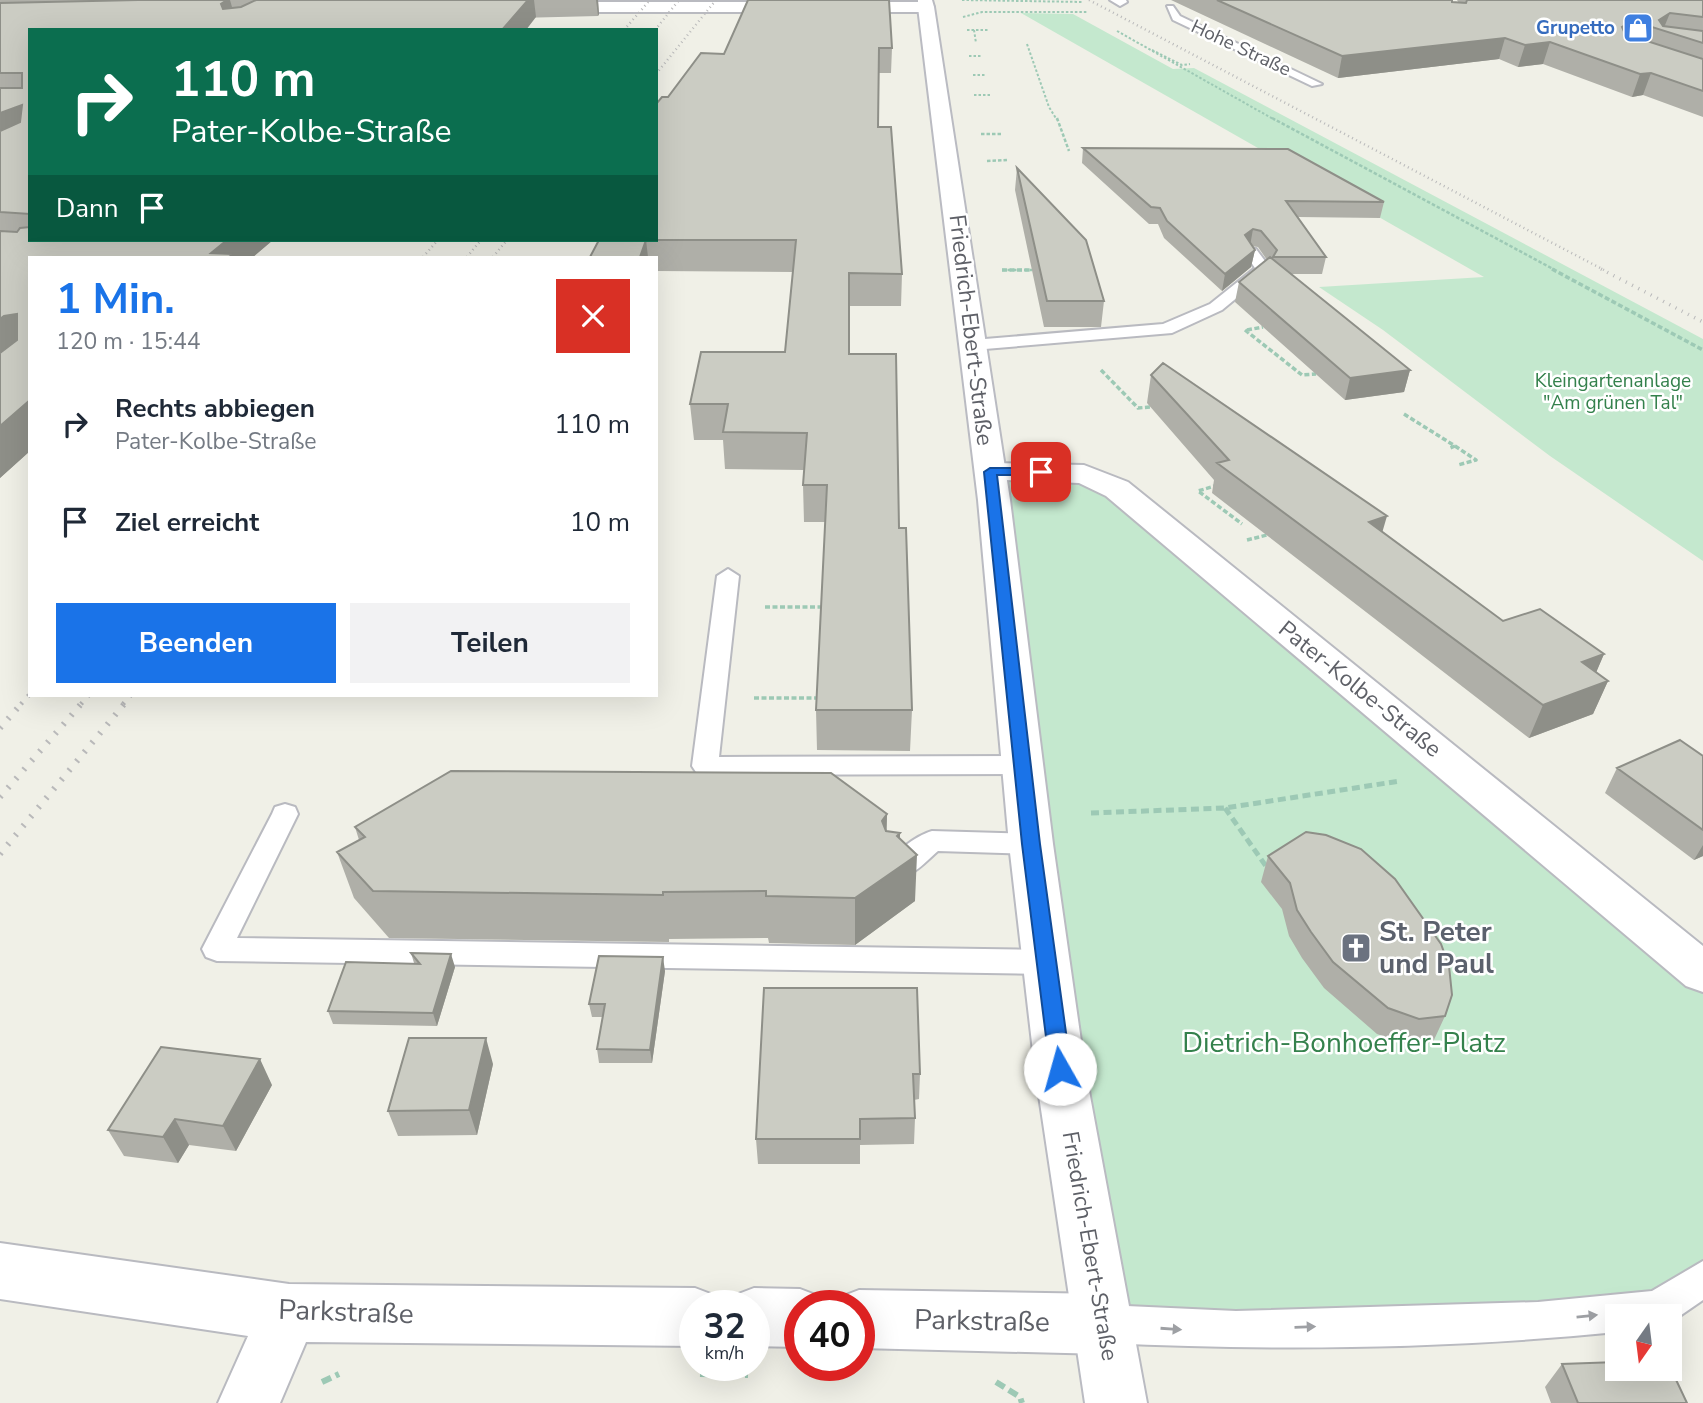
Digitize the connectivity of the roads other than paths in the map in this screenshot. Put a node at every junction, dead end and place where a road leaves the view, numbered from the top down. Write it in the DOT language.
graph roads {
  1 [pos="926,3"];
  2 [pos="526,8"];
  3 [pos="1170,8"];
  4 [pos="1316,84"];
  5 [pos="1251,252"];
  6 [pos="973,345"];
  7 [pos="990,472"];
  8 [pos="727,576"];
  9 [pos="1022,765"];
  10 [pos="285,814"];
  11 [pos="1031,844"];
  12 [pos="897,869"];
  13 [pos="1047,962"];
  14 [pos="1703,972"];
  15 [pos="0,1271"];
  16 [pos="1703,1279"];
  17 [pos="289,1313"];
  18 [pos="679,1317"];
  19 [pos="875,1319"];
  20 [pos="1105,1324"];
  21 [pos="249,1403"];
  22 [pos="1116,1403"];
  1 -- 2 [label="street"];
  1 -- 6 [label="street, Friedrich-Ebert-Straße"];
  3 -- 4 [label="lane, Hohe Straße"];
  5 -- 6 [label="lane"];
  6 -- 7 [label="street, Friedrich-Ebert-Straße"];
  7 -- 9 [label="street, Friedrich-Ebert-Straße"];
  7 -- 14 [label="street, Pater-Kolbe-Straße"];
  8 -- 9 [label="lane"];
  9 -- 11 [label="street, Friedrich-Ebert-Straße"];
  10 -- 13 [label="lane"];
  11 -- 12 [label="lane"];
  11 -- 13 [label="street, Friedrich-Ebert-Straße"];
  13 -- 20 [label="street, Friedrich-Ebert-Straße"];
  15 -- 17 [label="street, Parkstraße"];
  20 -- 16 [label="lane, one-way"];
  17 -- 18 [label="street, Parkstraße"];
  17 -- 21 [label="street"];
  19 -- 20 [label="street, Parkstraße"];
  20 -- 22 [label="street, Friedrich-Ebert-Straße"];
}
